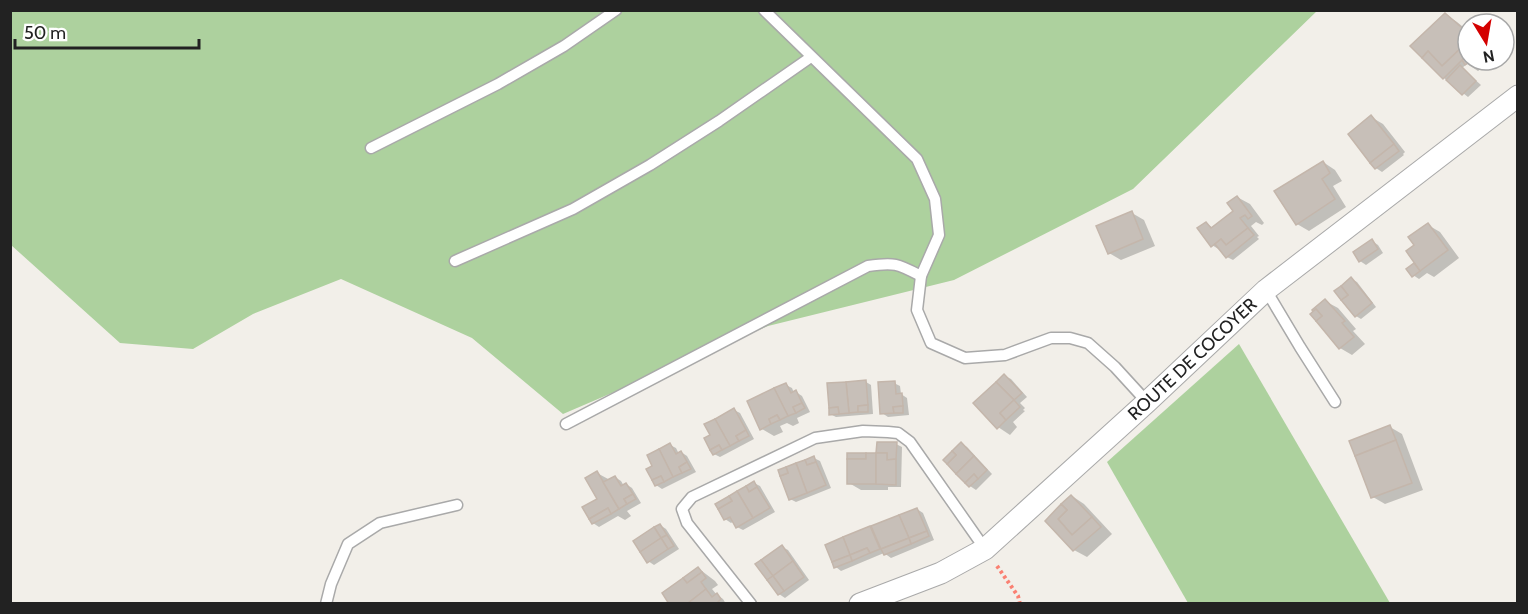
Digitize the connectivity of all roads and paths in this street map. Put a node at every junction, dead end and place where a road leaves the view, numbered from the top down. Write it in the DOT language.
graph roads {
  1 [pos="616,10"];
  2 [pos="764,10"];
  3 [pos="811,57"];
  4 [pos="1518,96"];
  5 [pos="371,147"];
  6 [pos="455,261"];
  7 [pos="921,276"];
  8 [pos="1266,290"];
  9 [pos="1147,402"];
  10 [pos="1335,402"];
  11 [pos="566,424"];
  12 [pos="457,505"];
  13 [pos="985,549"];
  14 [pos="326,603"];
  15 [pos="751,603"];
  16 [pos="860,603"];
  17 [pos="1020,603"];
  1 -- 5 [label="lane"];
  2 -- 3 [label="lane"];
  3 -- 6 [label="lane"];
  3 -- 7 [label="lane"];
  4 -- 8 [label="street, ROUTE DE COCOYER"];
  7 -- 9 [label="lane"];
  7 -- 11 [label="lane"];
  8 -- 9 [label="street, ROUTE DE COCOYER"];
  8 -- 10 [label="lane"];
  9 -- 13 [label="street, ROUTE DE COCOYER"];
  12 -- 14 [label="lane"];
  13 -- 15 [label="lane"];
  13 -- 16 [label="street, ROUTE DE COCOYER"];
  13 -- 17 [label="path"];
}
